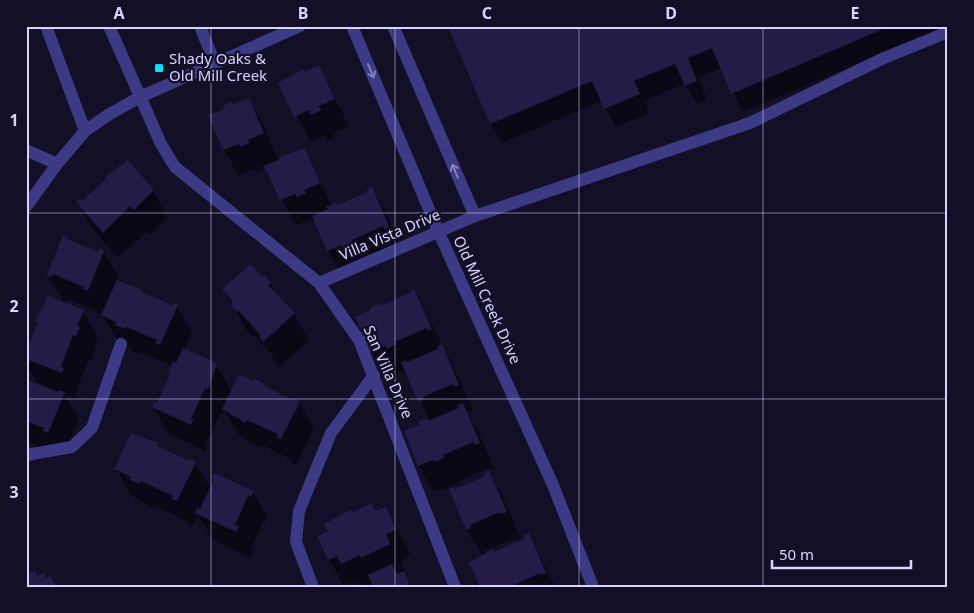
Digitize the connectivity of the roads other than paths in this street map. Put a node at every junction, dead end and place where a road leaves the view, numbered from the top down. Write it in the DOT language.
graph roads {
  1 [pos="46,26"];
  2 [pos="109,26"];
  3 [pos="200,26"];
  4 [pos="300,26"];
  5 [pos="352,26"];
  6 [pos="393,26"];
  7 [pos="948,32"];
  8 [pos="215,64"];
  9 [pos="140,98"];
  10 [pos="85,131"];
  11 [pos="26,150"];
  12 [pos="57,164"];
  13 [pos="26,207"];
  14 [pos="474,216"];
  15 [pos="438,233"];
  16 [pos="319,283"];
  17 [pos="121,344"];
  18 [pos="374,375"];
  19 [pos="26,455"];
  20 [pos="312,587"];
  21 [pos="456,587"];
  22 [pos="593,587"];
  1 -- 10 [label="street"];
  2 -- 9 [label="street, San Villa Drive"];
  3 -- 8 [label="street"];
  4 -- 8 [label="street"];
  5 -- 15 [label="street, Old Mill Creek Drive, one-way"];
  14 -- 6 [label="street, Old Mill Creek Drive, one-way"];
  7 -- 14 [label="street, Villa Vista Drive"];
  8 -- 9 [label="street"];
  9 -- 10 [label="street"];
  9 -- 16 [label="street, San Villa Drive"];
  10 -- 12 [label="street"];
  11 -- 12 [label="street"];
  12 -- 13 [label="street"];
  14 -- 15 [label="street, Villa Vista Drive"];
  15 -- 16 [label="street, Villa Vista Drive"];
  15 -- 22 [label="street, Old Mill Creek Drive"];
  16 -- 18 [label="street, San Villa Drive"];
  17 -- 19 [label="street"];
  18 -- 20 [label="street"];
  18 -- 21 [label="street, San Villa Drive"];
}
